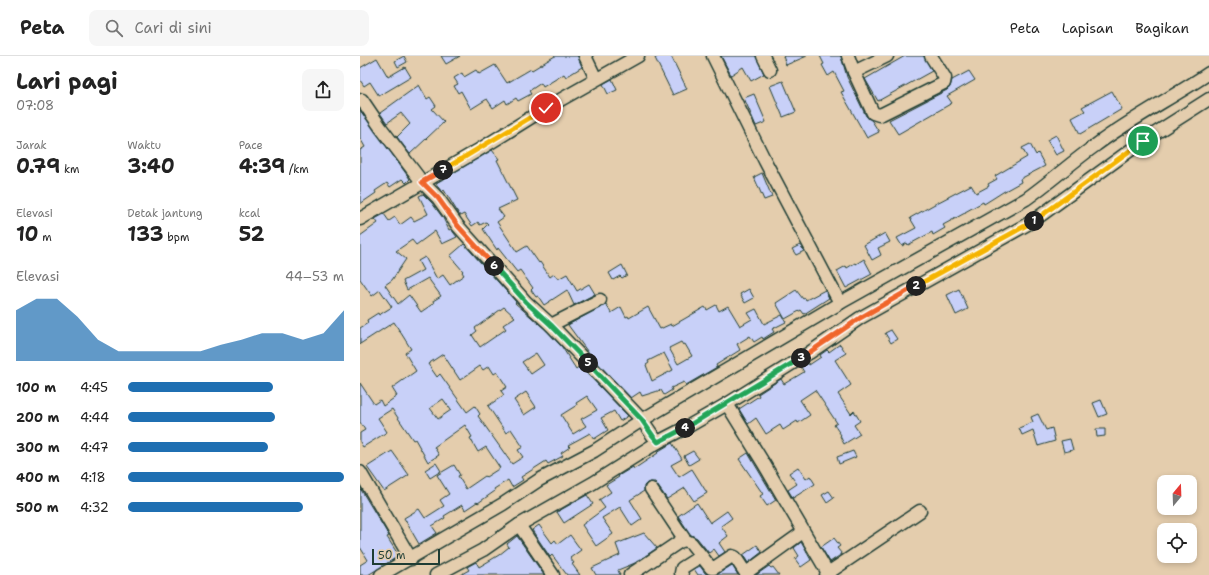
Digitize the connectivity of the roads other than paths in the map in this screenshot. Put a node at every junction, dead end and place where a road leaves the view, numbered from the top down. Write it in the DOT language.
graph roads {
  1 [pos="584,56"];
  2 [pos="638,56"];
  3 [pos="713,56"];
  4 [pos="763,56"];
  5 [pos="848,56"];
  6 [pos="887,56"];
  7 [pos="931,56"];
  8 [pos="770,70"];
  9 [pos="854,72"];
  10 [pos="1209,73"];
  11 [pos="596,79"];
  12 [pos="361,99"];
  13 [pos="1209,99"];
  14 [pos="422,182"];
  15 [pos="360,218"];
  16 [pos="600,300"];
  17 [pos="840,303"];
  18 [pos="551,325"];
  19 [pos="727,404"];
  20 [pos="643,422"];
  21 [pos="655,439"];
  22 [pos="360,472"];
  23 [pos="650,489"];
  24 [pos="920,512"];
  25 [pos="519,525"];
  26 [pos="803,532"];
  27 [pos="684,540"];
  28 [pos="701,556"];
  29 [pos="411,559"];
  30 [pos="746,574"];
  31 [pos="827,574"];
  32 [pos="381,575"];
  33 [pos="436,575"];
  34 [pos="553,575"];
  35 [pos="630,575"];
  36 [pos="682,575"];
  1 -- 11 [label="street"];
  2 -- 11 [label="street"];
  3 -- 17 [label="street"];
  4 -- 8 [label="street"];
  5 -- 9 [label="street"];
  6 -- 9 [label="street"];
  7 -- 9 [label="street"];
  10 -- 17 [label="street"];
  11 -- 14 [label="street"];
  12 -- 14 [label="street"];
  13 -- 19 [label="street"];
  14 -- 15 [label="street"];
  14 -- 18 [label="street"];
  16 -- 18 [label="street"];
  17 -- 20 [label="street"];
  18 -- 20 [label="street"];
  19 -- 21 [label="street"];
  19 -- 26 [label="street"];
  20 -- 21 [label="street"];
  20 -- 29 [label="street"];
  21 -- 25 [label="street"];
  22 -- 29 [label="street"];
  23 -- 27 [label="street"];
  24 -- 31 [label="street"];
  25 -- 33 [label="street"];
  25 -- 34 [label="street"];
  26 -- 30 [label="street"];
  26 -- 31 [label="street"];
  27 -- 28 [label="street"];
  27 -- 35 [label="street"];
  28 -- 30 [label="street"];
  28 -- 36 [label="street"];
  29 -- 32 [label="street"];
}
